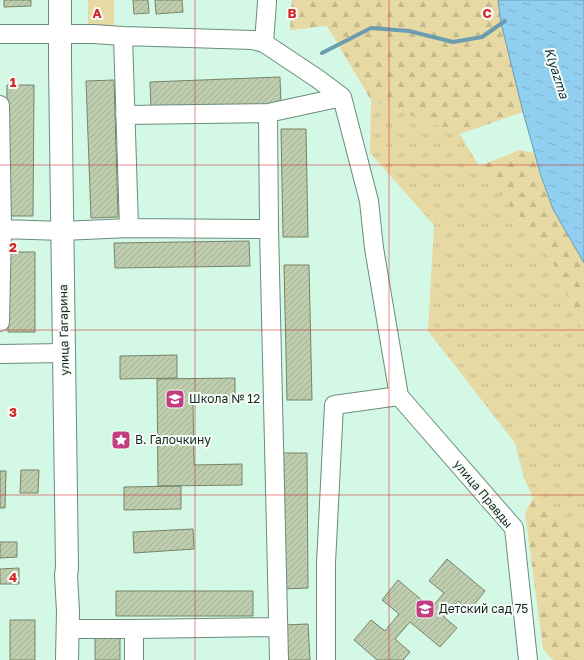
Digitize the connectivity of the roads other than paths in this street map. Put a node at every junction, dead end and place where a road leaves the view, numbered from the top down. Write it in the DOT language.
graph roads {
  1 [pos="60,0"];
  2 [pos="267,0"];
  3 [pos="0,34"];
  4 [pos="60,34"];
  5 [pos="123,36"];
  6 [pos="264,43"];
  7 [pos="342,98"];
  8 [pos="0,105"];
  9 [pos="268,113"];
  10 [pos="125,115"];
  11 [pos="129,228"];
  12 [pos="2,229"];
  13 [pos="269,229"];
  14 [pos="62,231"];
  15 [pos="0,322"];
  16 [pos="64,353"];
  17 [pos="0,354"];
  18 [pos="399,396"];
  19 [pos="278,627"];
  20 [pos="68,629"];
  21 [pos="134,629"];
  22 [pos="68,660"];
  23 [pos="134,660"];
  24 [pos="279,660"];
  25 [pos="326,660"];
  26 [pos="528,660"];
  1 -- 4 [label="main road, улица Гагарина"];
  2 -- 6 [label="street"];
  3 -- 4 [label="street"];
  4 -- 5 [label="street"];
  4 -- 14 [label="main road, улица Гагарина"];
  5 -- 6 [label="street"];
  5 -- 10 [label="street"];
  6 -- 7 [label="street"];
  7 -- 9 [label="street"];
  7 -- 18 [label="street"];
  8 -- 12 [label="street"];
  9 -- 10 [label="street"];
  9 -- 13 [label="street"];
  10 -- 11 [label="street"];
  11 -- 13 [label="street"];
  11 -- 14 [label="street"];
  12 -- 14 [label="street"];
  12 -- 15 [label="street"];
  13 -- 19 [label="street"];
  14 -- 16 [label="main road, улица Гагарина"];
  16 -- 17 [label="street"];
  16 -- 20 [label="main road, улица Гагарина"];
  18 -- 25 [label="street"];
  18 -- 26 [label="street, улица Правды"];
  19 -- 21 [label="street"];
  19 -- 24 [label="street"];
  20 -- 21 [label="street"];
  20 -- 22 [label="main road, улица Гагарина"];
  21 -- 23 [label="street"];
}
